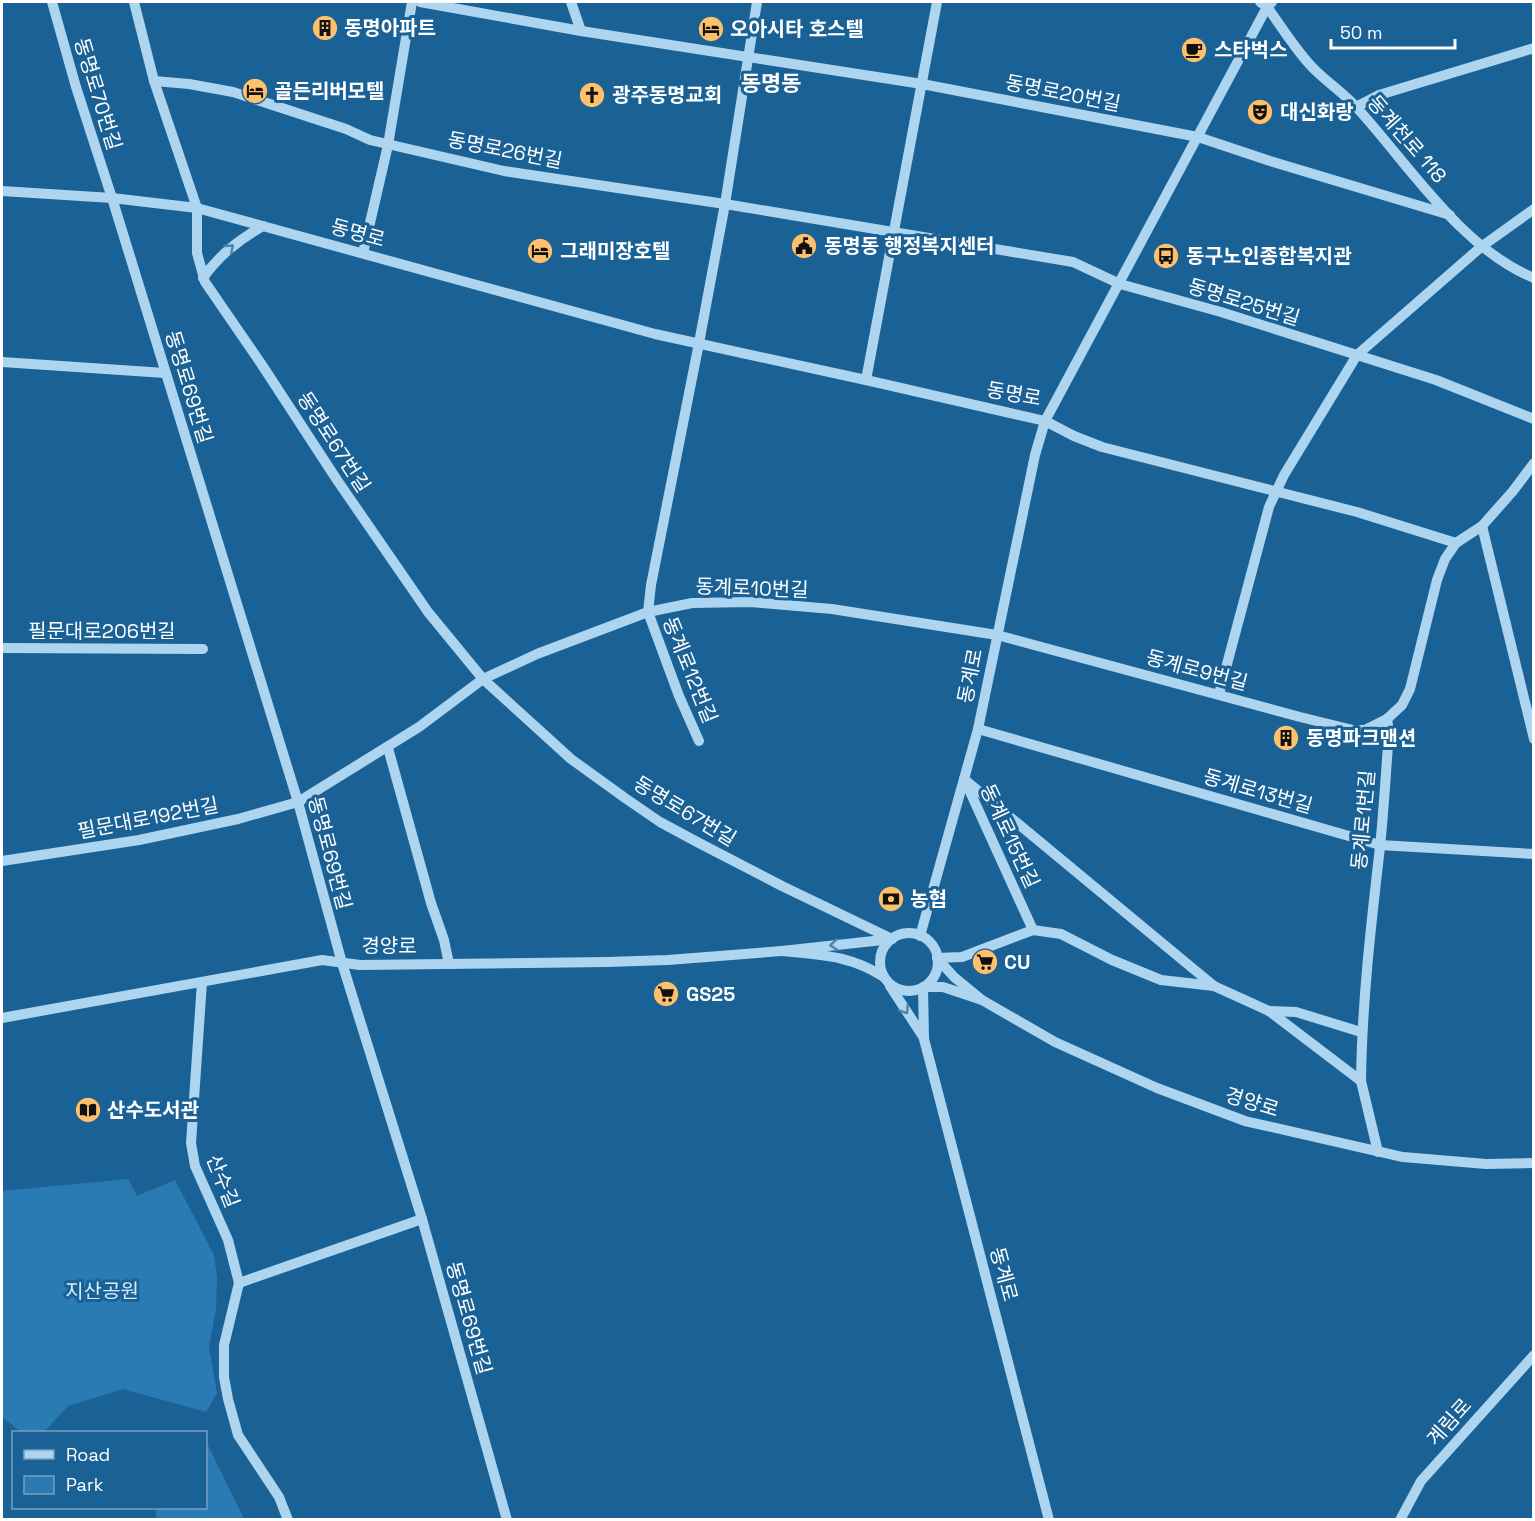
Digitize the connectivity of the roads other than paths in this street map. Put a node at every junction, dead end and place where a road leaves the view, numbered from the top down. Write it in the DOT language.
graph roads {
  1 [pos="52,2"];
  2 [pos="134,2"];
  3 [pos="412,2"];
  4 [pos="420,2"];
  5 [pos="571,2"];
  6 [pos="757,2"];
  7 [pos="937,2"];
  8 [pos="1266,3"];
  9 [pos="581,31"];
  10 [pos="1533,48"];
  11 [pos="748,56"];
  12 [pos="154,81"];
  13 [pos="922,84"];
  14 [pos="1356,107"];
  15 [pos="1198,137"];
  16 [pos="388,145"];
  17 [pos="2,191"];
  18 [pos="112,198"];
  19 [pos="724,204"];
  20 [pos="197,208"];
  21 [pos="1533,209"];
  22 [pos="1450,215"];
  23 [pos="263,226"];
  24 [pos="894,233"];
  25 [pos="1481,247"];
  26 [pos="363,252"];
  27 [pos="203,278"];
  28 [pos="1533,278"];
  29 [pos="1120,284"];
  30 [pos="699,343"];
  31 [pos="1357,355"];
  32 [pos="2,362"];
  33 [pos="165,373"];
  34 [pos="866,380"];
  35 [pos="1533,419"];
  36 [pos="1045,421"];
  37 [pos="1533,463"];
  38 [pos="1275,492"];
  39 [pos="1482,526"];
  40 [pos="1456,543"];
  41 [pos="648,612"];
  42 [pos="997,634"];
  43 [pos="2,648"];
  44 [pos="203,649"];
  45 [pos="483,679"];
  46 [pos="1219,694"];
  47 [pos="1387,720"];
  48 [pos="978,729"];
  49 [pos="1533,739"];
  50 [pos="699,741"];
  51 [pos="388,748"];
  52 [pos="964,779"];
  53 [pos="298,802"];
  54 [pos="1380,845"];
  55 [pos="1533,854"];
  56 [pos="2,861"];
  57 [pos="1033,930"];
  58 [pos="920,936"];
  59 [pos="892,939"];
  60 [pos="782,951"];
  61 [pos="937,958"];
  62 [pos="342,963"];
  63 [pos="449,964"];
  64 [pos="885,979"];
  65 [pos="202,982"];
  66 [pos="1214,986"];
  67 [pos="923,987"];
  68 [pos="982,1000"];
  69 [pos="1269,1011"];
  70 [pos="2,1018"];
  71 [pos="1361,1032"];
  72 [pos="924,1039"];
  73 [pos="1361,1081"];
  74 [pos="1378,1152"];
  75 [pos="1533,1163"];
  76 [pos="422,1219"];
  77 [pos="239,1283"];
  78 [pos="1533,1355"];
  79 [pos="288,1520"];
  80 [pos="507,1520"];
  81 [pos="1049,1520"];
  82 [pos="1400,1520"];
  1 -- 18 [label="street, 동명로70번길"];
  2 -- 12 [label="street"];
  3 -- 16 [label="street"];
  4 -- 9 [label="street, 동명로20번길"];
  5 -- 9 [label="street"];
  6 -- 11 [label="street"];
  7 -- 13 [label="street"];
  8 -- 14 [label="street, 동계천로 118"];
  8 -- 15 [label="street, 동명로"];
  9 -- 11 [label="street, 동명로20번길"];
  10 -- 14 [label="street"];
  11 -- 13 [label="street, 동명로20번길"];
  11 -- 19 [label="street"];
  12 -- 16 [label="street, 동명로26번길"];
  12 -- 20 [label="street"];
  13 -- 15 [label="street, 동명로20번길"];
  13 -- 24 [label="street"];
  14 -- 22 [label="street, 동계천로 118"];
  15 -- 22 [label="street"];
  15 -- 29 [label="street, 동명로"];
  16 -- 19 [label="street, 동명로26번길"];
  16 -- 26 [label="street"];
  17 -- 18 [label="street, 동명로"];
  18 -- 20 [label="street, 동명로"];
  18 -- 33 [label="street, 동명로69번길"];
  19 -- 24 [label="street, 동명로26번길"];
  19 -- 30 [label="street"];
  20 -- 23 [label="street, 동명로"];
  20 -- 27 [label="street, 동명로67번길"];
  21 -- 25 [label="street"];
  22 -- 25 [label="street, 동계천로 118"];
  23 -- 26 [label="street, 동명로"];
  27 -- 23 [label="street, one-way"];
  24 -- 29 [label="street, 동명로26번길"];
  24 -- 34 [label="street"];
  25 -- 28 [label="street, 동계천로 118"];
  25 -- 31 [label="street"];
  26 -- 30 [label="street, 동명로"];
  27 -- 45 [label="street, 동명로67번길"];
  29 -- 31 [label="street, 동명로25번길"];
  29 -- 36 [label="street, 동명로"];
  30 -- 34 [label="street, 동명로"];
  30 -- 41 [label="street"];
  31 -- 35 [label="street, 동명로25번길"];
  31 -- 38 [label="street"];
  32 -- 33 [label="street"];
  33 -- 53 [label="street, 동명로69번길"];
  34 -- 36 [label="street, 동명로"];
  36 -- 38 [label="street"];
  36 -- 42 [label="street, 동계로"];
  37 -- 39 [label="street"];
  38 -- 40 [label="street"];
  38 -- 46 [label="street"];
  39 -- 40 [label="street"];
  39 -- 49 [label="street"];
  40 -- 47 [label="street"];
  41 -- 42 [label="street, 동계로10번길"];
  41 -- 45 [label="street, 동계로10번길"];
  41 -- 50 [label="street, 동계로12번길"];
  42 -- 46 [label="street, 동계로9번길"];
  42 -- 48 [label="street, 동계로"];
  43 -- 44 [label="street, 필문대로206번길"];
  45 -- 51 [label="street"];
  45 -- 59 [label="street, 동명로67번길"];
  46 -- 47 [label="street, 동계로9번길"];
  47 -- 54 [label="street, 동계로1번길"];
  48 -- 52 [label="street, 동계로"];
  48 -- 54 [label="street, 동계로13번길"];
  51 -- 53 [label="street, 필문대로192번길"];
  51 -- 63 [label="street"];
  52 -- 57 [label="street, 동계로15번길"];
  52 -- 58 [label="street, 동계로"];
  52 -- 66 [label="street, 동계로15번길"];
  53 -- 56 [label="street, 필문대로192번길"];
  53 -- 62 [label="street, 동명로69번길"];
  54 -- 55 [label="street, 동계로13번길"];
  54 -- 71 [label="street, 동계로1번길"];
  57 -- 61 [label="street"];
  57 -- 66 [label="street, 동계로15번길"];
  58 -- 59 [label="street, 경양로"];
  58 -- 61 [label="street"];
  59 -- 60 [label="street, 경양로, one-way"];
  59 -- 64 [label="street"];
  60 -- 63 [label="street, 경양로"];
  60 -- 64 [label="street, 경양로"];
  61 -- 67 [label="street"];
  61 -- 68 [label="street"];
  62 -- 63 [label="street, 경양로"];
  62 -- 65 [label="street, 경양로"];
  62 -- 76 [label="street, 동명로69번길"];
  64 -- 67 [label="street, 경양로"];
  64 -- 72 [label="street, one-way"];
  65 -- 70 [label="street, 경양로"];
  65 -- 77 [label="street, 산수길"];
  66 -- 69 [label="street, 동계로15번길"];
  67 -- 68 [label="street, 경양로"];
  67 -- 72 [label="street"];
  68 -- 74 [label="street, 경양로"];
  69 -- 71 [label="street, 동계로15번길"];
  69 -- 73 [label="street"];
  71 -- 73 [label="street, 동계로1번길"];
  72 -- 81 [label="street, 동계로"];
  73 -- 74 [label="street, 동계로1번길"];
  74 -- 75 [label="street, 경양로"];
  76 -- 77 [label="street"];
  76 -- 80 [label="street, 동명로69번길"];
  77 -- 79 [label="street, 산수길"];
  78 -- 82 [label="street, 계림로"];
}
